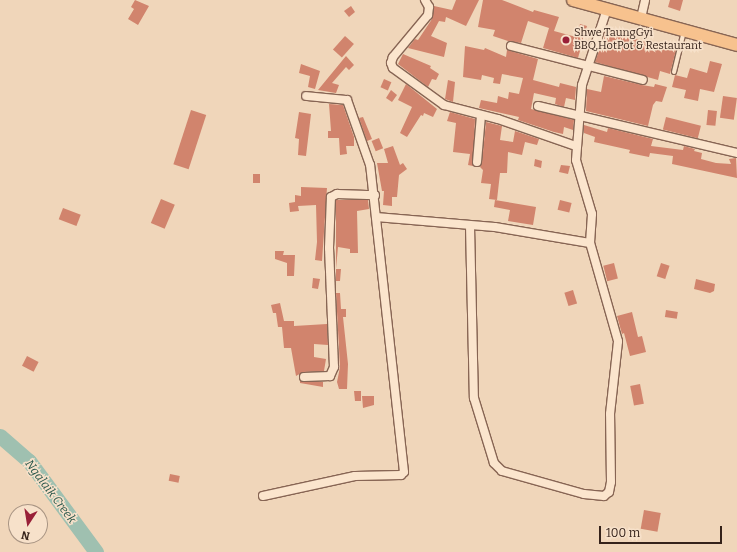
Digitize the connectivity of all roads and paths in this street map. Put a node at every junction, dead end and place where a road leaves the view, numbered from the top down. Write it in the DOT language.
graph roads {
  1 [pos="425,0"];
  2 [pos="573,0"];
  3 [pos="645,0"];
  4 [pos="607,9"];
  5 [pos="641,18"];
  6 [pos="684,30"];
  7 [pos="737,45"];
  8 [pos="511,46"];
  9 [pos="587,66"];
  10 [pos="674,72"];
  11 [pos="643,80"];
  12 [pos="306,96"];
  13 [pos="538,106"];
  14 [pos="481,115"];
  15 [pos="580,115"];
  16 [pos="576,146"];
  17 [pos="737,153"];
  18 [pos="477,162"];
  19 [pos="375,195"];
  20 [pos="376,217"];
  21 [pos="470,226"];
  22 [pos="590,243"];
  23 [pos="304,377"];
  24 [pos="263,496"];
  1 -- 14 [label="street"];
  2 -- 4 [label="main road"];
  3 -- 5 [label="street"];
  4 -- 5 [label="main road"];
  4 -- 9 [label="street"];
  5 -- 6 [label="main road"];
  6 -- 7 [label="main road"];
  6 -- 10 [label="lane"];
  8 -- 9 [label="street"];
  9 -- 11 [label="street"];
  9 -- 15 [label="street"];
  12 -- 19 [label="street"];
  13 -- 15 [label="street"];
  14 -- 16 [label="street"];
  14 -- 18 [label="street"];
  15 -- 16 [label="street"];
  15 -- 17 [label="street"];
  16 -- 22 [label="street"];
  19 -- 20 [label="street"];
  19 -- 23 [label="street"];
  20 -- 21 [label="street"];
  20 -- 24 [label="street"];
  21 -- 22 [label="street"];
  21 -- 22 [label="street"];
}
